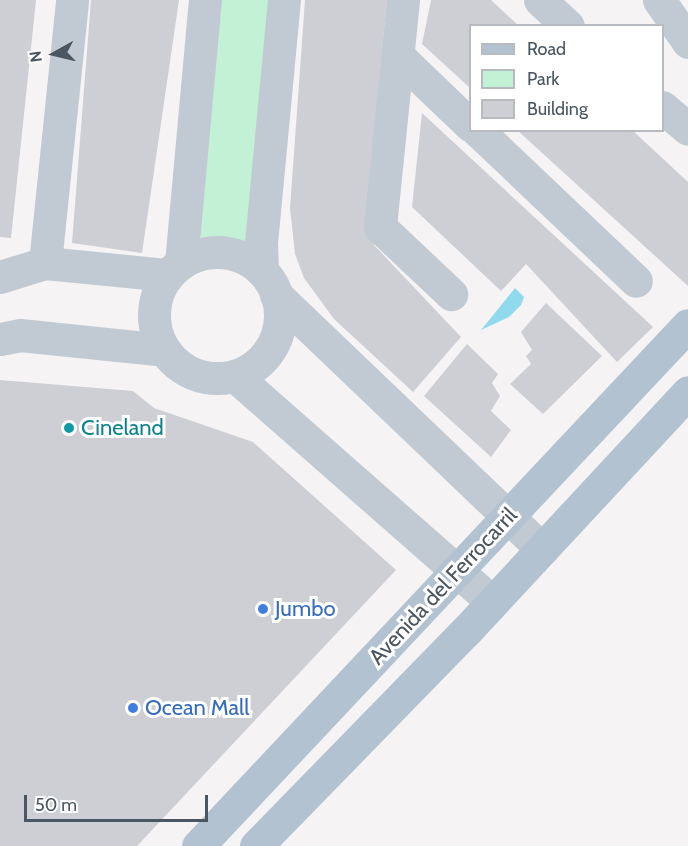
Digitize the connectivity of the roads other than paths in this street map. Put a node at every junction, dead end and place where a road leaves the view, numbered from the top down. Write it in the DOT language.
graph roads {
  1 [pos="72,0"];
  2 [pos="205,0"];
  3 [pos="284,0"];
  4 [pos="403,0"];
  5 [pos="540,0"];
  6 [pos="659,0"];
  7 [pos="566,24"];
  8 [pos="688,42"];
  9 [pos="398,56"];
  10 [pos="664,108"];
  11 [pos="469,122"];
  12 [pos="688,129"];
  13 [pos="479,132"];
  14 [pos="45,263"];
  15 [pos="175,269"];
  16 [pos="0,277"];
  17 [pos="636,281"];
  18 [pos="269,283"];
  19 [pos="451,294"];
  20 [pos="688,325"];
  21 [pos="0,339"];
  22 [pos="164,350"];
  23 [pos="235,376"];
  24 [pos="688,392"];
  25 [pos="508,516"];
  26 [pos="542,549"];
  27 [pos="458,569"];
  28 [pos="492,602"];
  29 [pos="198,846"];
  30 [pos="256,846"];
  1 -- 14 [label="street"];
  2 -- 15 [label="street"];
  3 -- 18 [label="street"];
  4 -- 9 [label="street"];
  5 -- 7 [label="street"];
  6 -- 8 [label="street"];
  9 -- 11 [label="street"];
  9 -- 19 [label="street"];
  10 -- 12 [label="street"];
  13 -- 17 [label="street"];
  14 -- 15 [label="street"];
  14 -- 16 [label="street"];
  15 -- 18 [label="street"];
  15 -- 22 [label="street"];
  18 -- 23 [label="street"];
  18 -- 25 [label="street"];
  20 -- 25 [label="main road, Avenida del Ferrocarril"];
  21 -- 22 [label="street"];
  22 -- 23 [label="street"];
  23 -- 27 [label="street"];
  24 -- 26 [label="main road, Avenida del Ferrocarril"];
  25 -- 26 [label="street"];
  25 -- 27 [label="main road, Avenida del Ferrocarril"];
  26 -- 28 [label="main road, Avenida del Ferrocarril"];
  27 -- 28 [label="street"];
  27 -- 29 [label="main road, Avenida del Ferrocarril"];
  28 -- 30 [label="main road, Avenida del Ferrocarril"];
}
